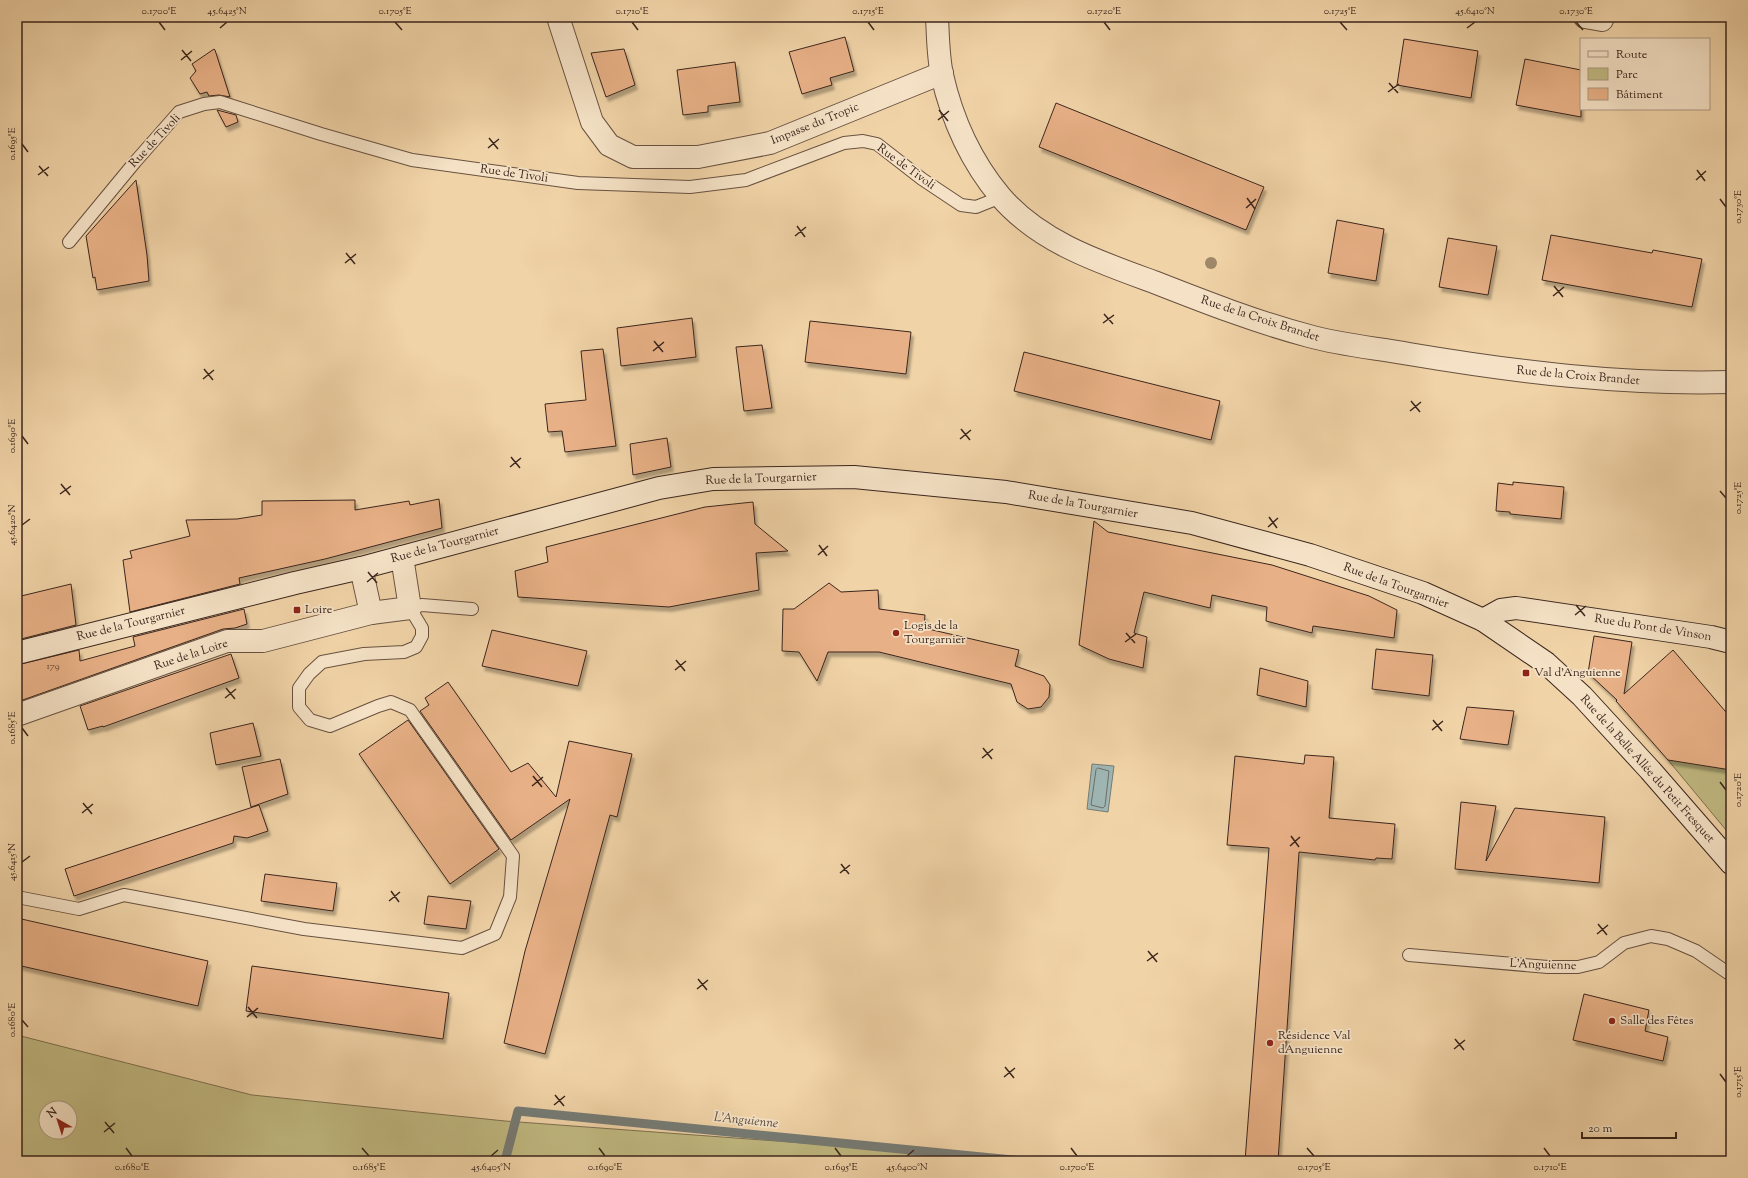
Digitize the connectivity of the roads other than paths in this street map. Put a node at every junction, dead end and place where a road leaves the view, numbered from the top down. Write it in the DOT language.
graph roads {
  1 [pos="558,17"];
  2 [pos="936,17"];
  3 [pos="1585,17"];
  4 [pos="1603,17"];
  5 [pos="942,73"];
  6 [pos="1001,197"];
  7 [pos="69,242"];
  8 [pos="1731,382"];
  9 [pos="402,557"];
  10 [pos="361,568"];
  11 [pos="410,608"];
  12 [pos="472,609"];
  13 [pos="371,613"];
  14 [pos="1483,620"];
  15 [pos="1731,642"];
  16 [pos="17,653"];
  17 [pos="17,715"];
  18 [pos="1731,863"];
  19 [pos="17,897"];
  20 [pos="1409,955"];
  21 [pos="1731,975"];
  1 -- 5 [label="street, Impasse du Tropic"];
  2 -- 5 [label="street, Rue de la Croix Brandet"];
  3 -- 4 [label="street"];
  5 -- 6 [label="street, Rue de la Croix Brandet"];
  6 -- 7 [label="lane, Rue de Tivoli"];
  6 -- 8 [label="street, Rue de la Croix Brandet"];
  9 -- 10 [label="street, Rue de la Tourgarnier"];
  9 -- 11 [label="street"];
  9 -- 14 [label="street, Rue de la Tourgarnier"];
  10 -- 13 [label="street"];
  10 -- 16 [label="street, Rue de la Tourgarnier"];
  11 -- 12 [label="lane"];
  11 -- 13 [label="street, Rue de la Loire"];
  11 -- 19 [label="lane"];
  13 -- 17 [label="street, Rue de la Loire"];
  14 -- 15 [label="street, Rue du Pont de Vinson"];
  14 -- 18 [label="street, Rue de la Belle Allée du Petit Fresquet"];
  20 -- 21 [label="lane, L'Anguienne"];
}
